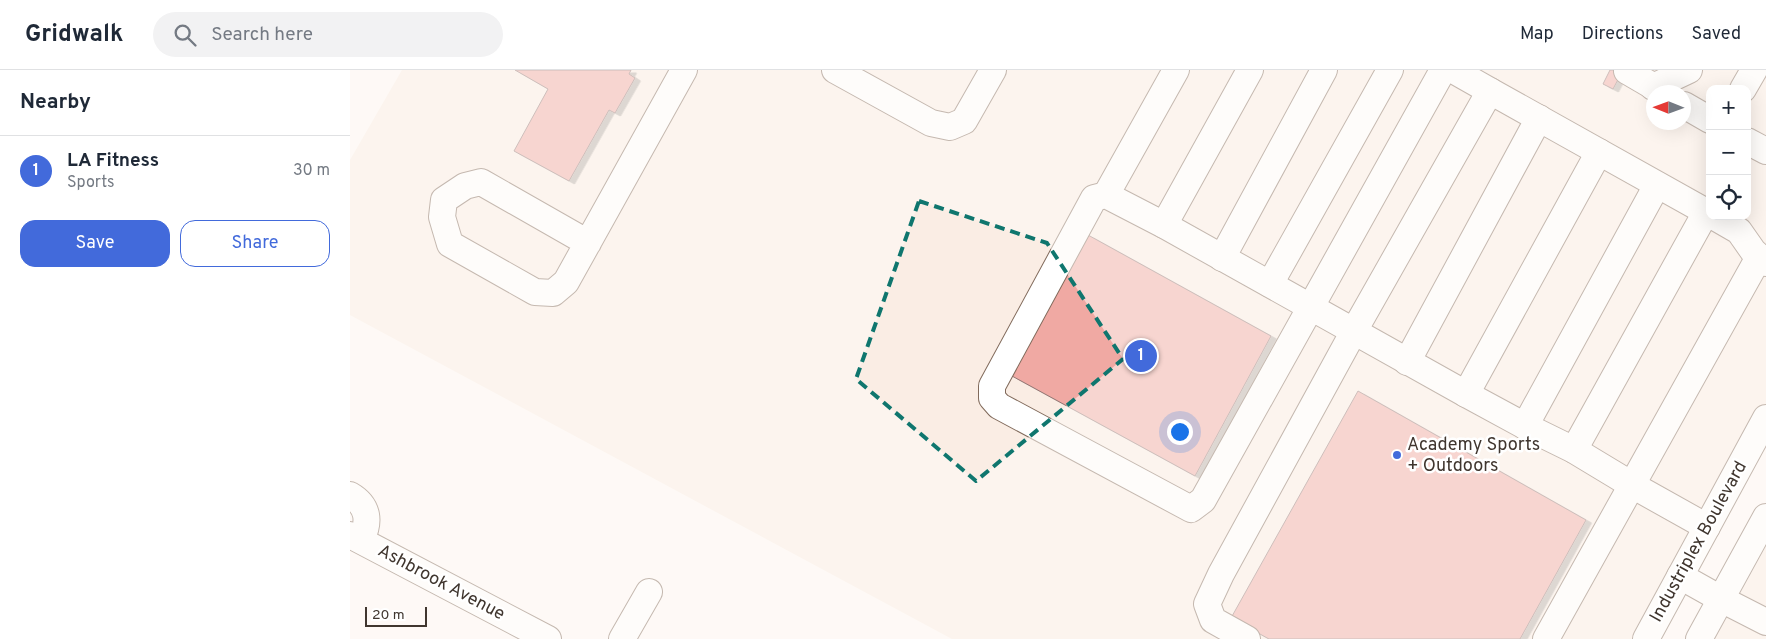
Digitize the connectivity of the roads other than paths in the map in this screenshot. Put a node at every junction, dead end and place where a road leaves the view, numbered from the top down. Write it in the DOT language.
graph roads {
  1 [pos="684,70"];
  2 [pos="835,70"];
  3 [pos="1176,70"];
  4 [pos="1250,70"];
  5 [pos="1324,70"];
  6 [pos="1390,70"];
  7 [pos="1442,70"];
  8 [pos="1453,70"];
  9 [pos="1689,70"];
  10 [pos="1754,70"];
  11 [pos="991,71"];
  12 [pos="1627,71"];
  13 [pos="1650,85"];
  14 [pos="1666,85"];
  15 [pos="1745,85"];
  16 [pos="1490,91"];
  17 [pos="1691,109"];
  18 [pos="1539,118"];
  19 [pos="1706,118"];
  20 [pos="1751,143"];
  21 [pos="1766,151"];
  22 [pos="1599,152"];
  23 [pos="1657,185"];
  24 [pos="1106,195"];
  25 [pos="1706,212"];
  26 [pos="1707,220"];
  27 [pos="1720,220"];
  28 [pos="1164,226"];
  29 [pos="588,243"];
  30 [pos="1222,258"];
  31 [pos="1762,260"];
  32 [pos="1270,284"];
  33 [pos="1311,307"];
  34 [pos="1354,331"];
  35 [pos="1407,362"];
  36 [pos="1466,394"];
  37 [pos="1766,418"];
  38 [pos="1524,426"];
  39 [pos="1574,450"];
  40 [pos="1632,485"];
  41 [pos="350,495"];
  42 [pos="1766,518"];
  43 [pos="1707,527"];
  44 [pos="355,538"];
  45 [pos="1680,576"];
  46 [pos="649,592"];
  47 [pos="1721,599"];
  48 [pos="1766,622"];
  49 [pos="548,639"];
  50 [pos="622,639"];
  51 [pos="1247,639"];
  52 [pos="1546,639"];
  53 [pos="1646,639"];
  54 [pos="1699,639"];
  1 -- 29 [label="street"];
  2 -- 11 [label="street"];
  3 -- 24 [label="street"];
  4 -- 28 [label="street"];
  5 -- 30 [label="street"];
  6 -- 32 [label="street"];
  7 -- 33 [label="street"];
  8 -- 16 [label="street"];
  9 -- 14 [label="street"];
  10 -- 15 [label="street"];
  12 -- 13 [label="street"];
  16 -- 18 [label="street"];
  16 -- 34 [label="street"];
  17 -- 19 [label="street"];
  18 -- 22 [label="street"];
  18 -- 35 [label="street"];
  20 -- 21 [label="street"];
  22 -- 23 [label="street"];
  22 -- 36 [label="street"];
  23 -- 25 [label="street"];
  23 -- 38 [label="street"];
  24 -- 28 [label="street"];
  24 -- 33 [label="street"];
  26 -- 39 [label="street"];
  27 -- 31 [label="street"];
  28 -- 30 [label="street"];
  29 -- 29 [label="street"];
  30 -- 32 [label="street"];
  31 -- 40 [label="street"];
  32 -- 33 [label="street"];
  33 -- 34 [label="street"];
  34 -- 35 [label="street"];
  34 -- 51 [label="street"];
  35 -- 36 [label="street"];
  36 -- 38 [label="street"];
  37 -- 43 [label="street, Industriplex Boulevard"];
  38 -- 39 [label="street"];
  39 -- 40 [label="street"];
  40 -- 43 [label="street"];
  40 -- 52 [label="street"];
  41 -- 44 [label="street, Ashbrook Avenue"];
  42 -- 47 [label="street"];
  43 -- 45 [label="street, Industriplex Boulevard"];
  44 -- 49 [label="street, Ashbrook Avenue"];
  45 -- 47 [label="street"];
  45 -- 53 [label="street, Industriplex Boulevard"];
  46 -- 50 [label="street"];
  47 -- 48 [label="street"];
  47 -- 54 [label="street"];
}
